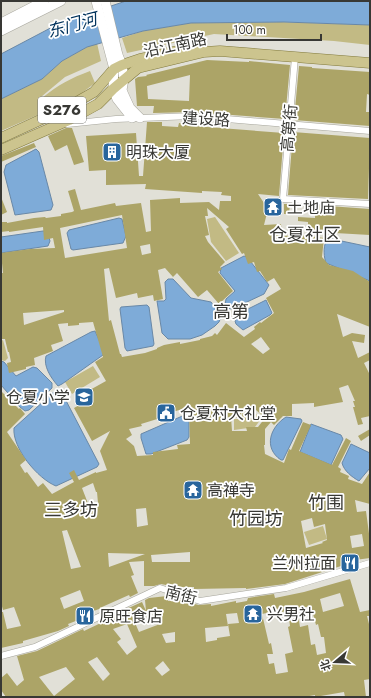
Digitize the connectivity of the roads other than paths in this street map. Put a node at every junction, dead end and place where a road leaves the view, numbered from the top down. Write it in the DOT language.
graph roads {
  1 [pos="44,1"];
  2 [pos="61,1"];
  3 [pos="96,1"];
  4 [pos="105,1"];
  5 [pos="1,23"];
  6 [pos="1,31"];
  7 [pos="295,57"];
  8 [pos="370,57"];
  9 [pos="116,62"];
  10 [pos="370,63"];
  11 [pos="124,80"];
  12 [pos="113,89"];
  13 [pos="136,118"];
  14 [pos="290,125"];
  15 [pos="42,132"];
  16 [pos="370,132"];
  17 [pos="1,138"];
  18 [pos="1,150"];
  19 [pos="370,204"];
  20 [pos="370,563"];
  21 [pos="1,656"];
  1 -- 5 [label="main road"];
  2 -- 6 [label="main road"];
  3 -- 9 [label="main road"];
  4 -- 9 [label="main road"];
  7 -- 10 [label="main road, 沿江南路 / S276"];
  7 -- 11 [label="main road, 沿江南路 / S276"];
  7 -- 14 [label="street, 高第街"];
  8 -- 9 [label="main road, 沿江南路 / S276"];
  9 -- 11 [label="main road"];
  9 -- 12 [label="main road"];
  9 -- 17 [label="main road, S276"];
  11 -- 12 [label="main road, 沿江南路 / S276"];
  11 -- 13 [label="main road"];
  12 -- 13 [label="main road"];
  12 -- 15 [label="main road, S276"];
  13 -- 14 [label="street, 建设路"];
  13 -- 15 [label="street, 建设路"];
  14 -- 16 [label="street, 建设路"];
  14 -- 19 [label="street, 高第街"];
  15 -- 18 [label="main road, S276"];
  20 -- 21 [label="street, 南街"];
}
